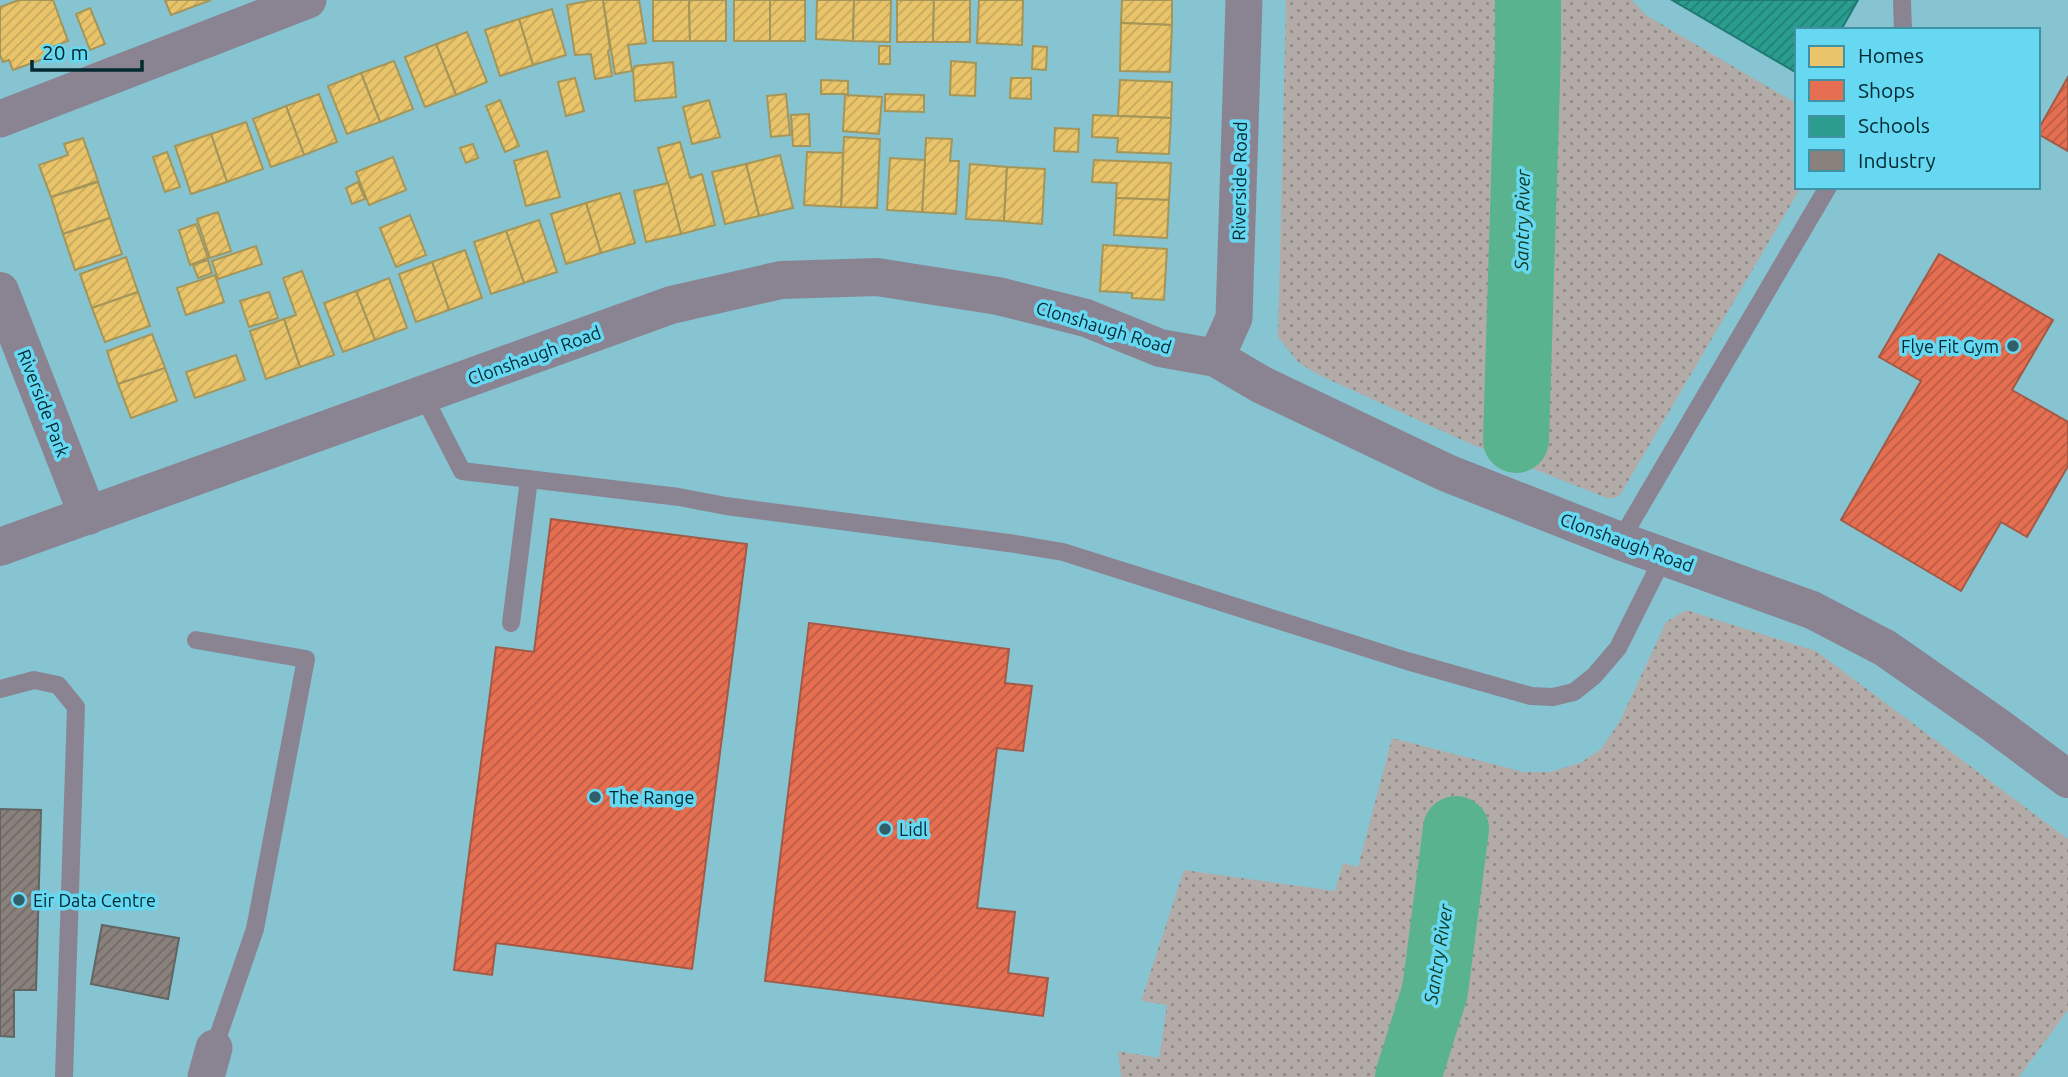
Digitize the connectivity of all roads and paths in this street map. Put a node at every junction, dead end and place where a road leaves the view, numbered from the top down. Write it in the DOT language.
graph roads {
  1 [pos="308,0"];
  2 [pos="1244,0"];
  3 [pos="1902,0"];
  4 [pos="1903,28"];
  5 [pos="0,119"];
  6 [pos="1827,189"];
  7 [pos="0,291"];
  8 [pos="1216,358"];
  9 [pos="423,395"];
  10 [pos="529,479"];
  11 [pos="88,516"];
  12 [pos="1620,541"];
  13 [pos="0,547"];
  14 [pos="1664,556"];
  15 [pos="511,623"];
  16 [pos="196,640"];
  17 [pos="0,689"];
  18 [pos="2068,779"];
  19 [pos="210,1062"];
  20 [pos="64,1077"];
  1 -- 5 [label="street"];
  2 -- 8 [label="street, Riverside Road"];
  3 -- 4 [label="lane"];
  6 -- 12 [label="lane"];
  7 -- 11 [label="street, Riverside Park"];
  8 -- 9 [label="street, Clonshaugh Road"];
  8 -- 12 [label="street, Clonshaugh Road"];
  9 -- 10 [label="lane"];
  9 -- 11 [label="street, Clonshaugh Road"];
  10 -- 14 [label="lane"];
  10 -- 15 [label="lane"];
  11 -- 13 [label="street, Clonshaugh Road"];
  12 -- 14 [label="street, Clonshaugh Road"];
  14 -- 18 [label="street, Clonshaugh Road"];
  16 -- 19 [label="lane"];
  17 -- 20 [label="lane"];
}
